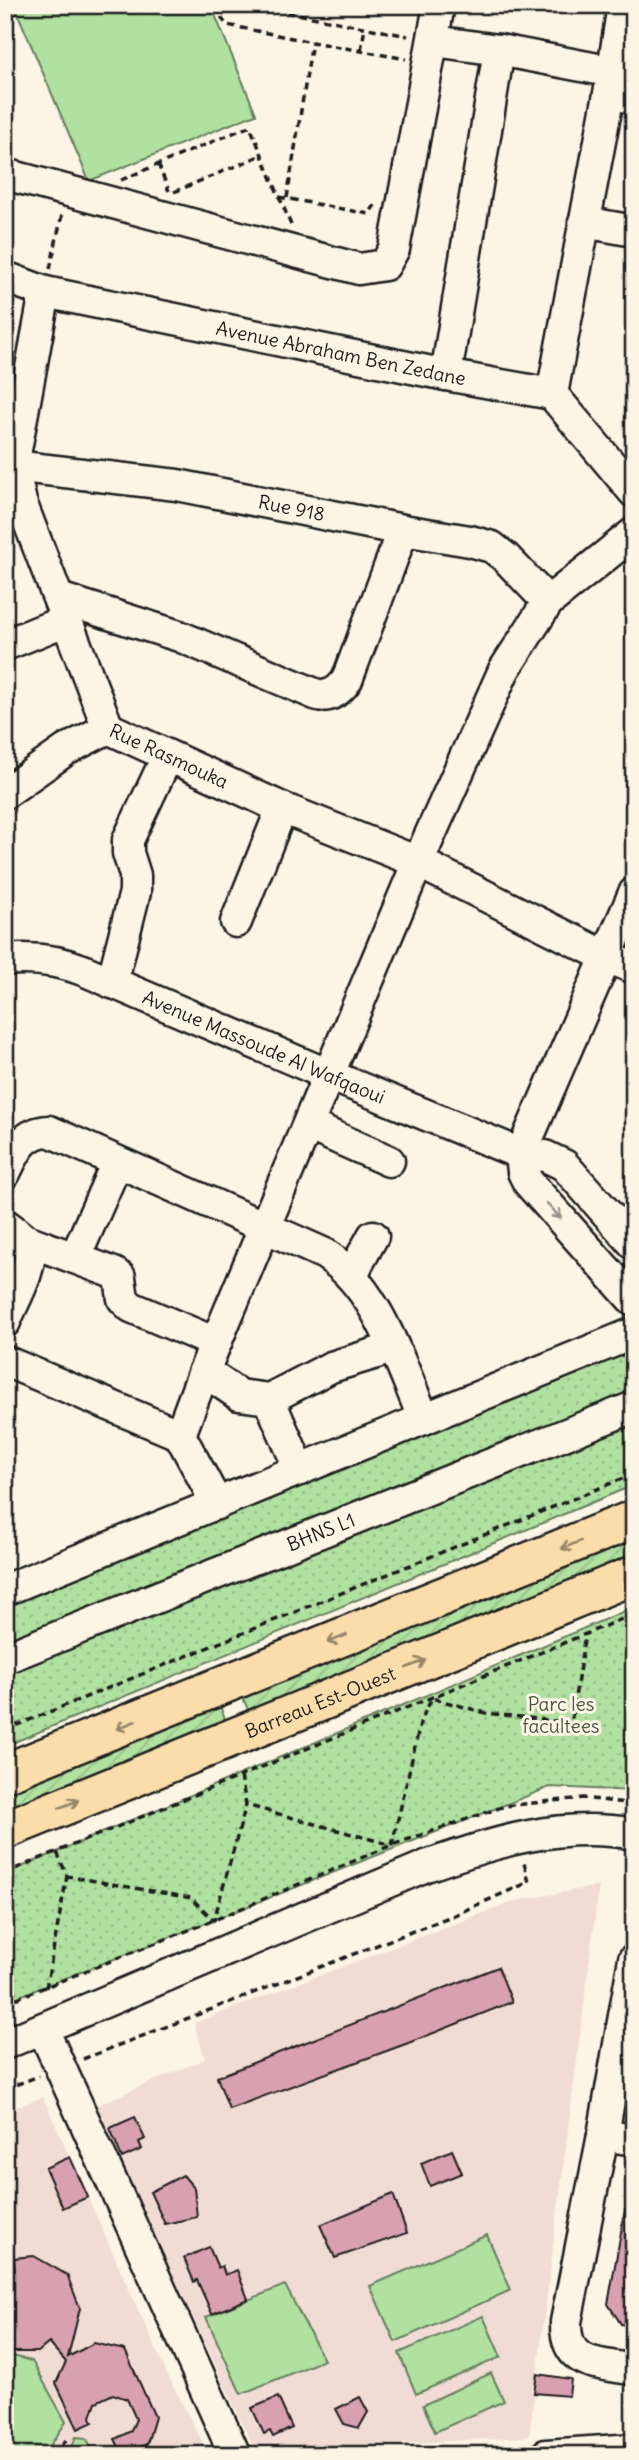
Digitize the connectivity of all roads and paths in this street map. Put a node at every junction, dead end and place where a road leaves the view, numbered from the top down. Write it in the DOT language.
graph roads {
  1 [pos="220,5"];
  2 [pos="252,5"];
  3 [pos="439,5"];
  4 [pos="623,5"];
  5 [pos="365,27"];
  6 [pos="312,42"];
  7 [pos="361,50"];
  8 [pos="499,50"];
  9 [pos="431,53"];
  10 [pos="618,88"];
  11 [pos="262,155"];
  12 [pos="5,174"];
  13 [pos="77,192"];
  14 [pos="377,193"];
  15 [pos="279,197"];
  16 [pos="287,198"];
  17 [pos="136,208"];
  18 [pos="584,222"];
  19 [pos="634,230"];
  20 [pos="302,253"];
  21 [pos="5,277"];
  22 [pos="45,292"];
  23 [pos="446,374"];
  24 [pos="552,394"];
  25 [pos="13,466"];
  26 [pos="634,492"];
  27 [pos="13,503"];
  28 [pos="403,530"];
  29 [pos="634,533"];
  30 [pos="548,602"];
  31 [pos="63,609"];
  32 [pos="5,645"];
  33 [pos="108,728"];
  34 [pos="167,757"];
  35 [pos="5,793"];
  36 [pos="282,807"];
  37 [pos="418,862"];
  38 [pos="634,892"];
  39 [pos="236,922"];
  40 [pos="5,960"];
  41 [pos="620,962"];
  42 [pos="113,983"];
  43 [pos="329,1075"];
  44 [pos="308,1125"];
  45 [pos="521,1154"];
  46 [pos="389,1161"];
  47 [pos="117,1162"];
  48 [pos="5,1173"];
  49 [pos="266,1228"];
  50 [pos="15,1232"];
  51 [pos="373,1236"];
  52 [pos="634,1244"];
  53 [pos="75,1258"];
  54 [pos="351,1276"];
  55 [pos="634,1301"];
  56 [pos="5,1322"];
  57 [pos="634,1332"];
  58 [pos="216,1343"];
  59 [pos="393,1348"];
  60 [pos="5,1361"];
  61 [pos="204,1371"];
  62 [pos="269,1399"];
  63 [pos="634,1399"];
  64 [pos="634,1407"];
  65 [pos="424,1419"];
  66 [pos="180,1435"];
  67 [pos="300,1470"];
  68 [pos="634,1474"];
  69 [pos="216,1504"];
  70 [pos="634,1519"];
  71 [pos="634,1575"];
  72 [pos="5,1590"];
  73 [pos="634,1614"];
  74 [pos="585,1634"];
  75 [pos="5,1649"];
  76 [pos="5,1658"];
  77 [pos="432,1698"];
  78 [pos="5,1730"];
  79 [pos="5,1773"];
  80 [pos="241,1776"];
  81 [pos="246,1805"];
  82 [pos="5,1830"];
  83 [pos="634,1834"];
  84 [pos="517,1838"];
  85 [pos="57,1852"];
  86 [pos="5,1873"];
  87 [pos="67,1876"];
  88 [pos="634,1959"];
  89 [pos="5,1984"];
  90 [pos="46,1988"];
  91 [pos="12,2000"];
  92 [pos="43,2029"];
  93 [pos="5,2044"];
  94 [pos="75,2062"];
  95 [pos="44,2074"];
  96 [pos="5,2089"];
  97 [pos="603,2134"];
  98 [pos="634,2140"];
  99 [pos="634,2370"];
  100 [pos="66,2440"];
  101 [pos="634,2449"];
  102 [pos="55,2455"];
  103 [pos="235,2455"];
  104 [pos="546,2455"];
  1 -- 6 [label="path"];
  2 -- 5 [label="path"];
  3 -- 9 [label="street"];
  4 -- 10 [label="street"];
  5 -- 7 [label="path"];
  5 -- 9 [label="path"];
  6 -- 7 [label="path"];
  6 -- 16 [label="path"];
  7 -- 9 [label="path"];
  8 -- 9 [label="street"];
  8 -- 10 [label="street"];
  8 -- 23 [label="street"];
  9 -- 20 [label="street"];
  10 -- 18 [label="street"];
  11 -- 13 [label="path"];
  11 -- 15 [label="path"];
  11 -- 17 [label="path"];
  12 -- 13 [label="street"];
  13 -- 17 [label="street"];
  13 -- 22 [label="path"];
  14 -- 16 [label="path"];
  15 -- 16 [label="path"];
  15 -- 20 [label="path"];
  17 -- 20 [label="street"];
  18 -- 19 [label="street"];
  18 -- 24 [label="street"];
  21 -- 22 [label="street, Avenue Abraham Ben Zedane"];
  22 -- 23 [label="street, Avenue Abraham Ben Zedane"];
  22 -- 25 [label="street, Rue Rasmouka"];
  23 -- 24 [label="street, Avenue Abraham Ben Zedane"];
  24 -- 26 [label="street"];
  25 -- 27 [label="street, Rue Rasmouka"];
  25 -- 28 [label="street, Rue 918"];
  27 -- 31 [label="street, Rue Rasmouka"];
  28 -- 30 [label="street, Rue 918"];
  28 -- 31 [label="street"];
  29 -- 30 [label="street"];
  30 -- 37 [label="street"];
  31 -- 32 [label="street"];
  31 -- 33 [label="street, Rue Rasmouka"];
  33 -- 34 [label="street, Rue Rasmouka"];
  33 -- 35 [label="street"];
  34 -- 36 [label="street, Rue Rasmouka"];
  34 -- 42 [label="street"];
  36 -- 37 [label="street, Rue Rasmouka"];
  36 -- 39 [label="street"];
  37 -- 41 [label="street, Rue Rasmouka"];
  37 -- 43 [label="street"];
  38 -- 41 [label="street"];
  40 -- 42 [label="street, Avenue Massoude Al Wafqaoui"];
  41 -- 45 [label="street"];
  42 -- 43 [label="street, Avenue Massoude Al Wafqaoui"];
  43 -- 44 [label="street"];
  43 -- 45 [label="street, Avenue Massoude Al Wafqaoui"];
  44 -- 46 [label="street"];
  44 -- 49 [label="street"];
  45 -- 52 [label="street, Avenue Massoude Al Wafqaoui"];
  45 -- 55 [label="street, one-way"];
  47 -- 48 [label="street"];
  47 -- 49 [label="street"];
  47 -- 53 [label="street"];
  49 -- 54 [label="street"];
  49 -- 58 [label="street"];
  50 -- 53 [label="street"];
  50 -- 56 [label="street"];
  51 -- 54 [label="street"];
  53 -- 58 [label="street"];
  54 -- 59 [label="street"];
  57 -- 65 [label="street"];
  58 -- 61 [label="street"];
  59 -- 62 [label="street"];
  59 -- 65 [label="street"];
  60 -- 66 [label="street"];
  61 -- 62 [label="street"];
  61 -- 66 [label="street"];
  62 -- 67 [label="street"];
  63 -- 75 [label="street, BHNS L1"];
  64 -- 76 [label="street, BHNS L1"];
  65 -- 67 [label="street"];
  66 -- 69 [label="street"];
  67 -- 69 [label="street"];
  68 -- 78 [label="path"];
  69 -- 72 [label="street"];
  70 -- 79 [label="main road, one-way"];
  82 -- 71 [label="main road, Barreau Est-Ouest, one-way"];
  73 -- 74 [label="path"];
  74 -- 77 [label="path"];
  74 -- 77 [label="path"];
  77 -- 80 [label="path"];
  77 -- 81 [label="path"];
  80 -- 81 [label="path"];
  80 -- 85 [label="path"];
  81 -- 87 [label="path"];
  83 -- 84 [label="street"];
  84 -- 92 [label="street"];
  84 -- 94 [label="path"];
  85 -- 86 [label="path"];
  85 -- 87 [label="path"];
  87 -- 90 [label="path"];
  88 -- 97 [label="street"];
  89 -- 91 [label="path"];
  92 -- 93 [label="street"];
  92 -- 103 [label="street"];
  95 -- 96 [label="path"];
  97 -- 98 [label="street"];
  97 -- 99 [label="street"];
  100 -- 102 [label="path"];
  101 -- 104 [label="street"];
}
